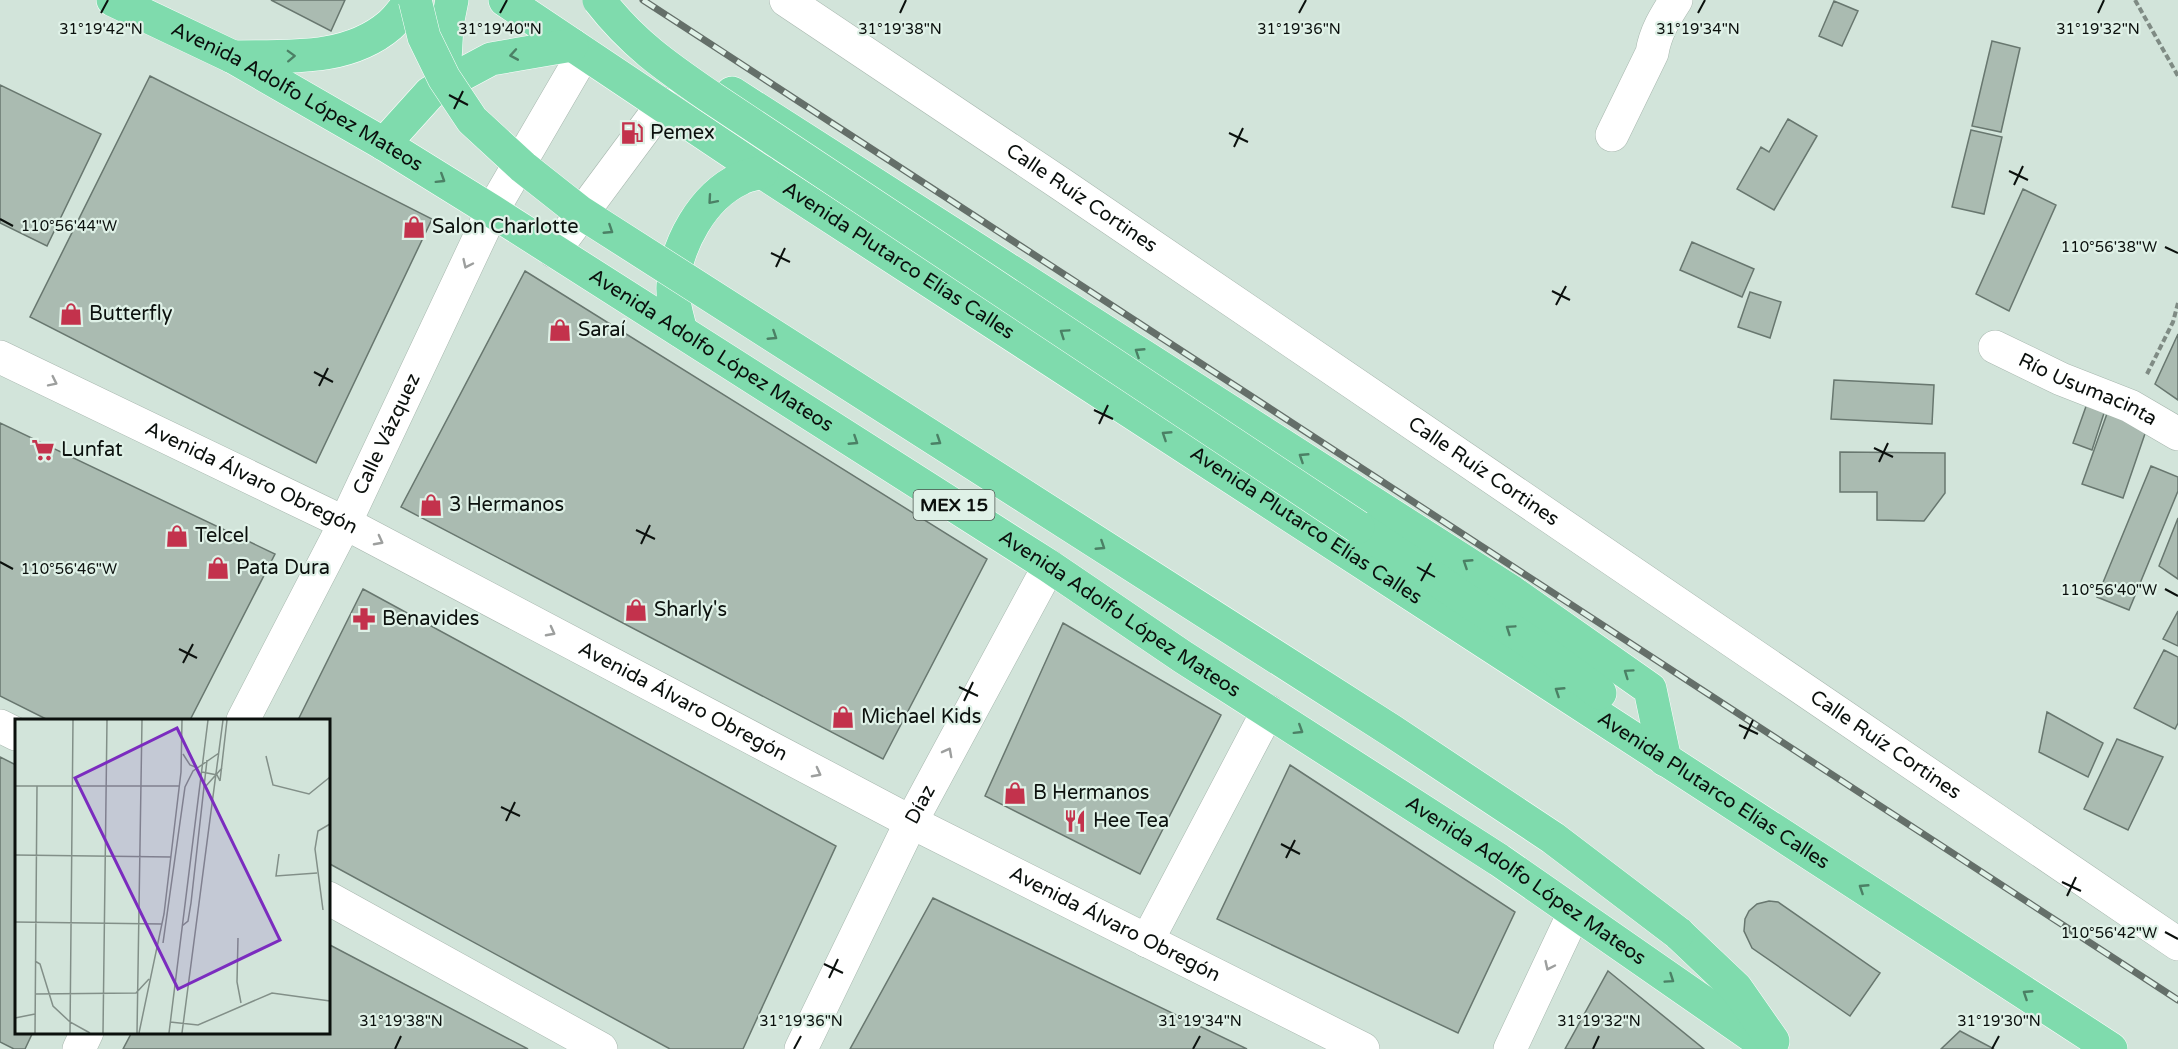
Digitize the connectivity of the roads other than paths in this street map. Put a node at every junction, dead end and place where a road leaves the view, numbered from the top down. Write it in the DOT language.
graph roads {
  1 [pos="113,0"];
  2 [pos="413,0"];
  3 [pos="452,0"];
  4 [pos="505,0"];
  5 [pos="584,0"];
  6 [pos="786,0"];
  7 [pos="1676,0"];
  8 [pos="615,8"];
  9 [pos="157,9"];
  10 [pos="578,49"];
  11 [pos="233,57"];
  12 [pos="444,78"];
  13 [pos="663,104"];
  14 [pos="1612,135"];
  15 [pos="384,144"];
  16 [pos="762,172"];
  17 [pos="492,211"];
  18 [pos="554,250"];
  19 [pos="681,331"];
  20 [pos="1995,347"];
  21 [pos="0,357"];
  22 [pos="2178,434"];
  23 [pos="345,523"];
  24 [pos="1049,566"];
  25 [pos="1268,711"];
  26 [pos="244,719"];
  27 [pos="0,726"];
  28 [pos="15,734"];
  29 [pos="1665,760"];
  30 [pos="911,822"];
  31 [pos="330,899"];
  32 [pos="1574,913"];
  33 [pos="1147,941"];
  34 [pos="2178,944"];
  35 [pos="86,1034"];
  36 [pos="79,1049"];
  37 [pos="601,1049"];
  38 [pos="801,1049"];
  39 [pos="1363,1049"];
  40 [pos="1509,1049"];
  41 [pos="1772,1049"];
  42 [pos="1778,1049"];
  43 [pos="2111,1049"];
  1 -- 9 [label="highway, Avenida Adolfo López Mateos / MEX 15"];
  11 -- 2 [label="highway, one-way"];
  2 -- 12 [label="highway, bridge"];
  3 -- 12 [label="highway"];
  4 -- 10 [label="highway, Avenida Plutarco Elías Calles"];
  29 -- 5 [label="highway, one-way"];
  6 -- 34 [label="street, Calle Ruíz Cortines"];
  7 -- 14 [label="street"];
  29 -- 8 [label="highway, one-way, bridge"];
  9 -- 11 [label="highway, Avenida Adolfo López Mateos / MEX 15"];
  10 -- 13 [label="highway, Avenida Plutarco Elías Calles"];
  10 -- 15 [label="highway, one-way"];
  10 -- 17 [label="street, Calle Vázquez"];
  11 -- 15 [label="highway, Avenida Adolfo López Mateos / MEX 15"];
  12 -- 42 [label="highway, one-way, bridge"];
  13 -- 16 [label="highway, Avenida Plutarco Elías Calles"];
  13 -- 18 [label="street"];
  15 -- 17 [label="highway, Avenida Adolfo López Mateos / MEX 15, one-way"];
  16 -- 19 [label="highway, one-way"];
  29 -- 16 [label="highway, Avenida Plutarco Elías Calles, one-way"];
  17 -- 18 [label="highway, Avenida Adolfo López Mateos / MEX 15"];
  17 -- 23 [label="street, Calle Vázquez, one-way"];
  18 -- 19 [label="highway, Avenida Adolfo López Mateos / MEX 15"];
  19 -- 24 [label="highway, Avenida Adolfo López Mateos / MEX 15, one-way"];
  20 -- 22 [label="street, Río Usumacinta"];
  21 -- 23 [label="street, Avenida Álvaro Obregón, one-way"];
  23 -- 26 [label="street, Calle Vázquez"];
  23 -- 30 [label="street, Avenida Álvaro Obregón, one-way"];
  24 -- 25 [label="highway, Avenida Adolfo López Mateos / MEX 15"];
  30 -- 24 [label="street, Díaz, one-way"];
  25 -- 32 [label="highway, Avenida Adolfo López Mateos / MEX 15, one-way"];
  25 -- 33 [label="street"];
  27 -- 28 [label="street"];
  43 -- 29 [label="highway, Avenida Plutarco Elías Calles, one-way"];
  30 -- 33 [label="street, Avenida Álvaro Obregón"];
  30 -- 38 [label="street, Díaz"];
  31 -- 37 [label="street"];
  32 -- 40 [label="street, one-way"];
  32 -- 41 [label="highway, Avenida Adolfo López Mateos / MEX 15, one-way"];
  33 -- 39 [label="street, Avenida Álvaro Obregón"];
  35 -- 36 [label="street"];
}
